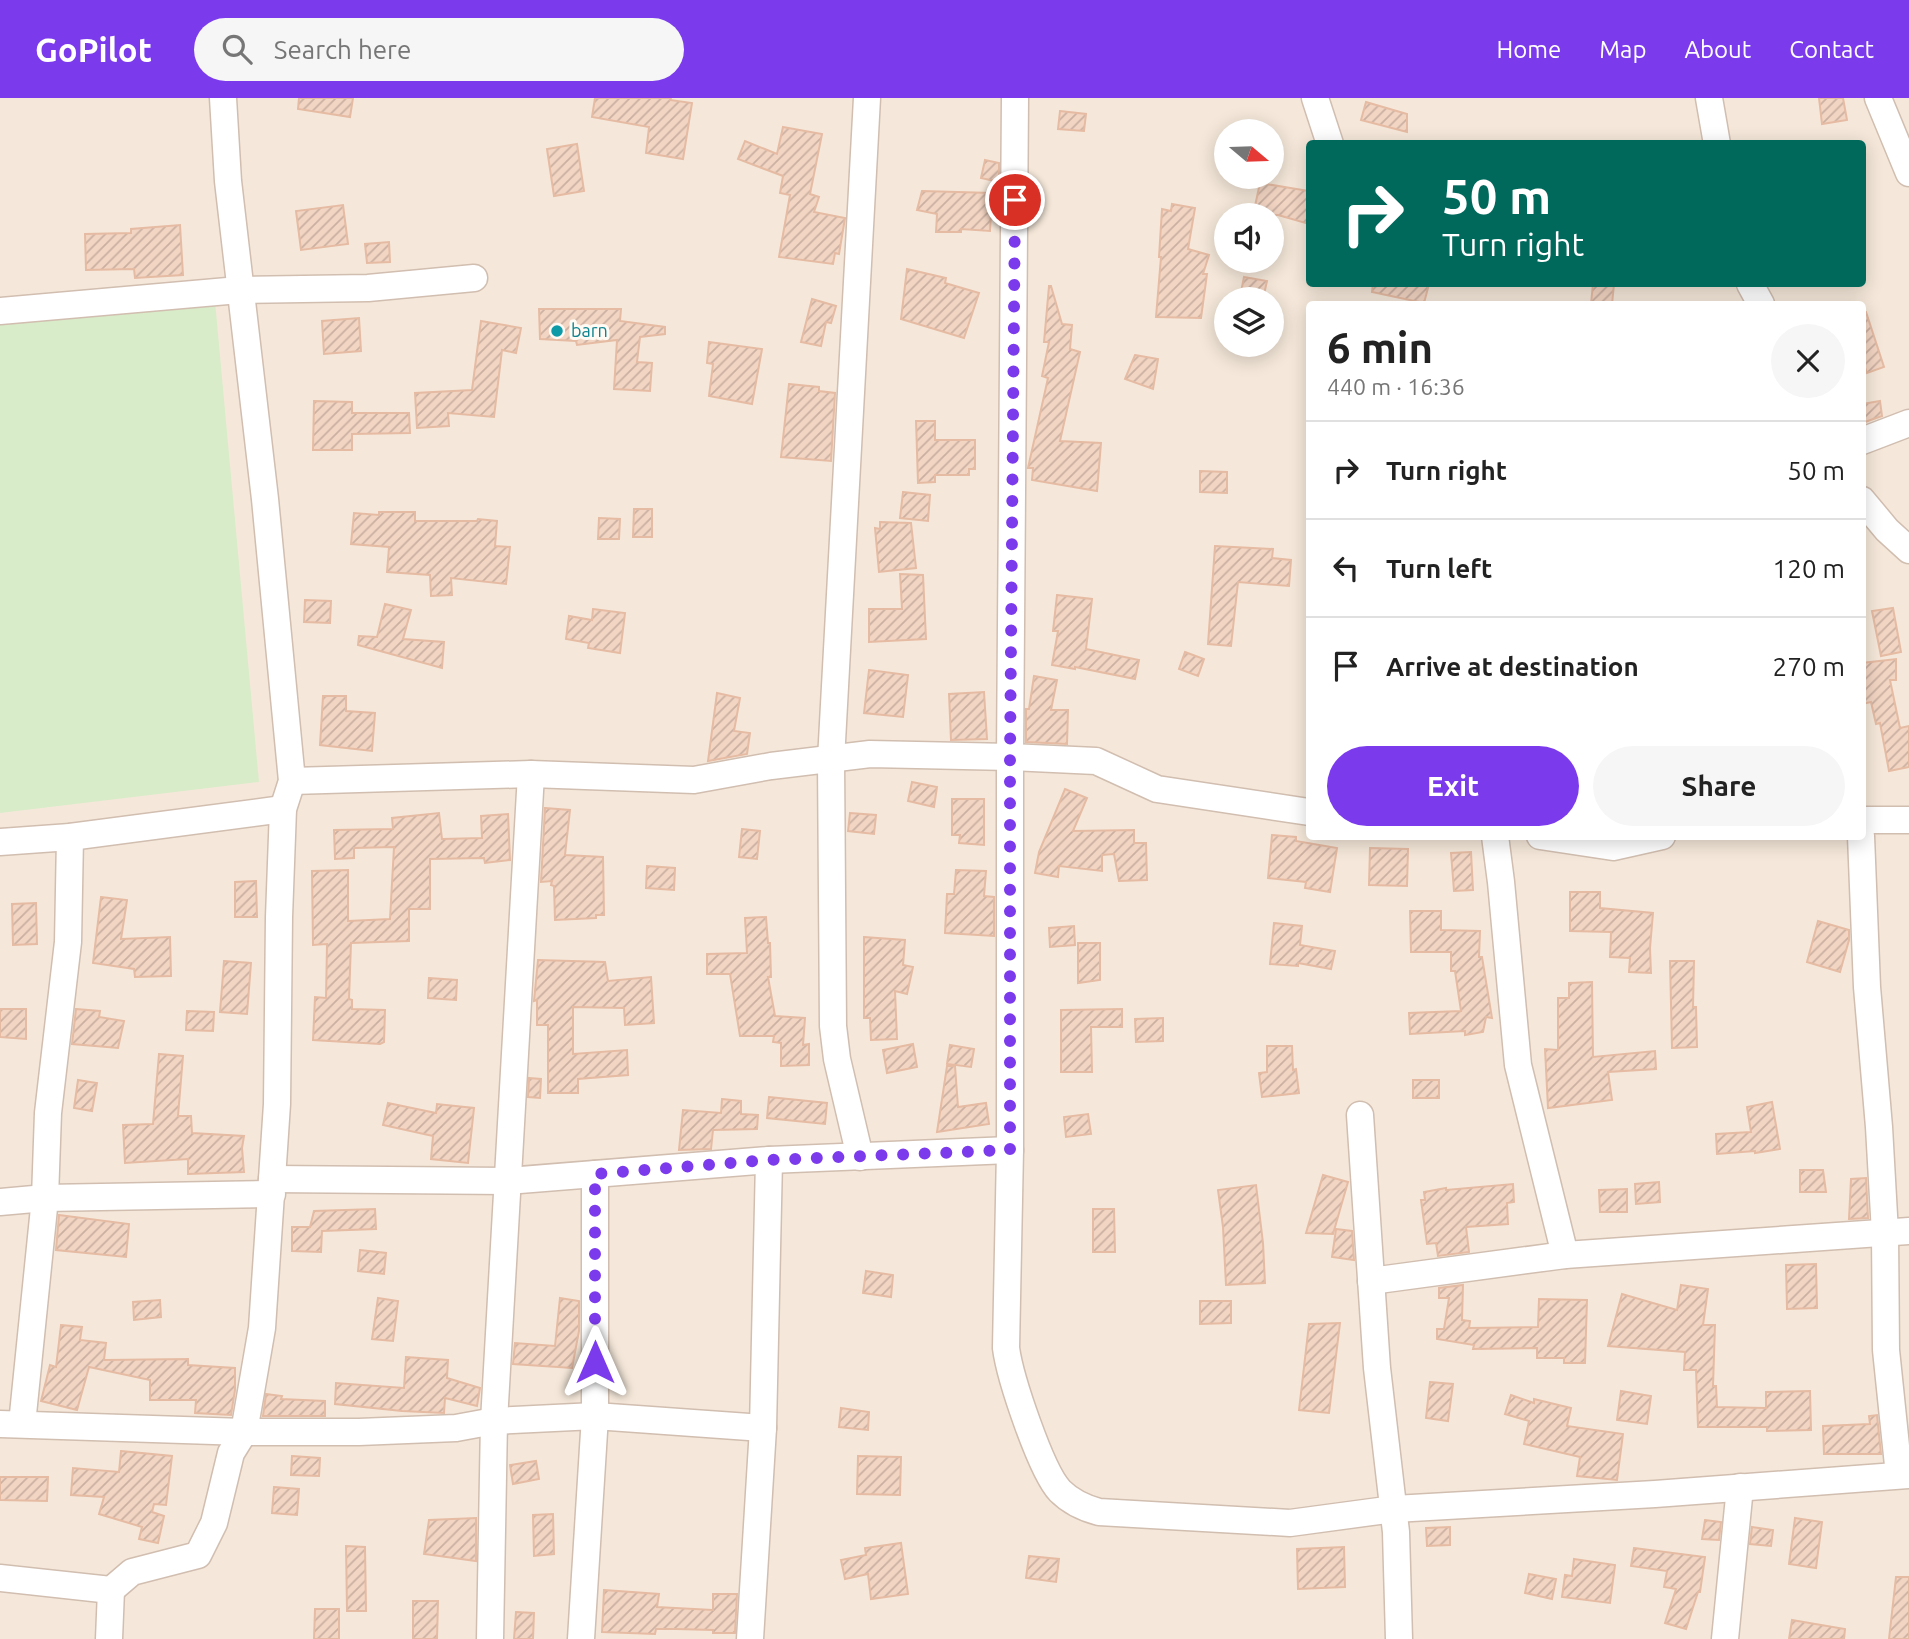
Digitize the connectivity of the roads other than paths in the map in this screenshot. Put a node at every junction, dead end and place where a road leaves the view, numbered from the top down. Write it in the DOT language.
graph roads {
  1 [pos="223,98"];
  2 [pos="867,98"];
  3 [pos="1015,98"];
  4 [pos="1315,98"];
  5 [pos="1709,98"];
  6 [pos="1878,98"];
  7 [pos="1329,140"];
  8 [pos="1716,140"];
  9 [pos="1909,173"];
  10 [pos="474,278"];
  11 [pos="239,290"];
  12 [pos="0,311"];
  13 [pos="1909,423"];
  14 [pos="1866,439"];
  15 [pos="1866,505"];
  16 [pos="1909,550"];
  17 [pos="1010,757"];
  18 [pos="831,760"];
  19 [pos="531,774"];
  20 [pos="292,780"];
  21 [pos="282,809"];
  22 [pos="1306,812"];
  23 [pos="1866,820"];
  24 [pos="1909,820"];
  25 [pos="70,838"];
  26 [pos="1496,840"];
  27 [pos="1567,840"];
  28 [pos="1644,840"];
  29 [pos="1861,840"];
  30 [pos="0,842"];
  31 [pos="1360,1115"];
  32 [pos="1010,1150"];
  33 [pos="860,1157"];
  34 [pos="769,1160"];
  35 [pos="595,1174"];
  36 [pos="508,1181"];
  37 [pos="272,1186"];
  38 [pos="45,1198"];
  39 [pos="0,1202"];
  40 [pos="1897,1232"];
  41 [pos="1565,1255"];
  42 [pos="1371,1281"];
  43 [pos="595,1416"];
  44 [pos="494,1421"];
  45 [pos="11,1424"];
  46 [pos="763,1428"];
  47 [pos="244,1432"];
  48 [pos="1904,1475"];
  49 [pos="1740,1487"];
  50 [pos="1394,1509"];
  51 [pos="0,1578"];
  52 [pos="111,1590"];
  53 [pos="109,1639"];
  54 [pos="489,1639"];
  55 [pos="581,1639"];
  56 [pos="750,1639"];
  57 [pos="1399,1639"];
  58 [pos="1725,1639"];
  1 -- 11 [label="street"];
  2 -- 18 [label="street"];
  3 -- 17 [label="street"];
  4 -- 7 [label="street"];
  5 -- 8 [label="street"];
  6 -- 9 [label="street"];
  10 -- 11 [label="street"];
  11 -- 12 [label="street"];
  11 -- 20 [label="street"];
  13 -- 14 [label="street"];
  15 -- 16 [label="street"];
  17 -- 18 [label="street"];
  17 -- 22 [label="street"];
  17 -- 32 [label="street"];
  18 -- 19 [label="street"];
  18 -- 33 [label="street"];
  19 -- 20 [label="street"];
  19 -- 36 [label="street"];
  20 -- 21 [label="street"];
  21 -- 25 [label="street"];
  21 -- 37 [label="street"];
  23 -- 24 [label="street"];
  25 -- 30 [label="street"];
  25 -- 38 [label="street"];
  26 -- 41 [label="street"];
  27 -- 28 [label="street"];
  29 -- 40 [label="street"];
  31 -- 42 [label="street"];
  32 -- 33 [label="street"];
  32 -- 50 [label="street"];
  33 -- 34 [label="street"];
  34 -- 35 [label="street"];
  34 -- 46 [label="street"];
  35 -- 36 [label="street"];
  35 -- 43 [label="street"];
  36 -- 37 [label="street"];
  36 -- 44 [label="street"];
  37 -- 38 [label="street"];
  37 -- 47 [label="street"];
  38 -- 39 [label="street"];
  38 -- 45 [label="street"];
  40 -- 41 [label="street"];
  40 -- 48 [label="street"];
  41 -- 42 [label="street"];
  42 -- 50 [label="street"];
  43 -- 44 [label="street"];
  43 -- 46 [label="street"];
  43 -- 55 [label="street"];
  44 -- 47 [label="street"];
  44 -- 54 [label="street"];
  45 -- 47 [label="street"];
  46 -- 56 [label="street"];
  47 -- 52 [label="street"];
  48 -- 49 [label="street"];
  49 -- 50 [label="street"];
  49 -- 58 [label="street"];
  50 -- 57 [label="street"];
  51 -- 52 [label="street"];
  52 -- 53 [label="street"];
}
